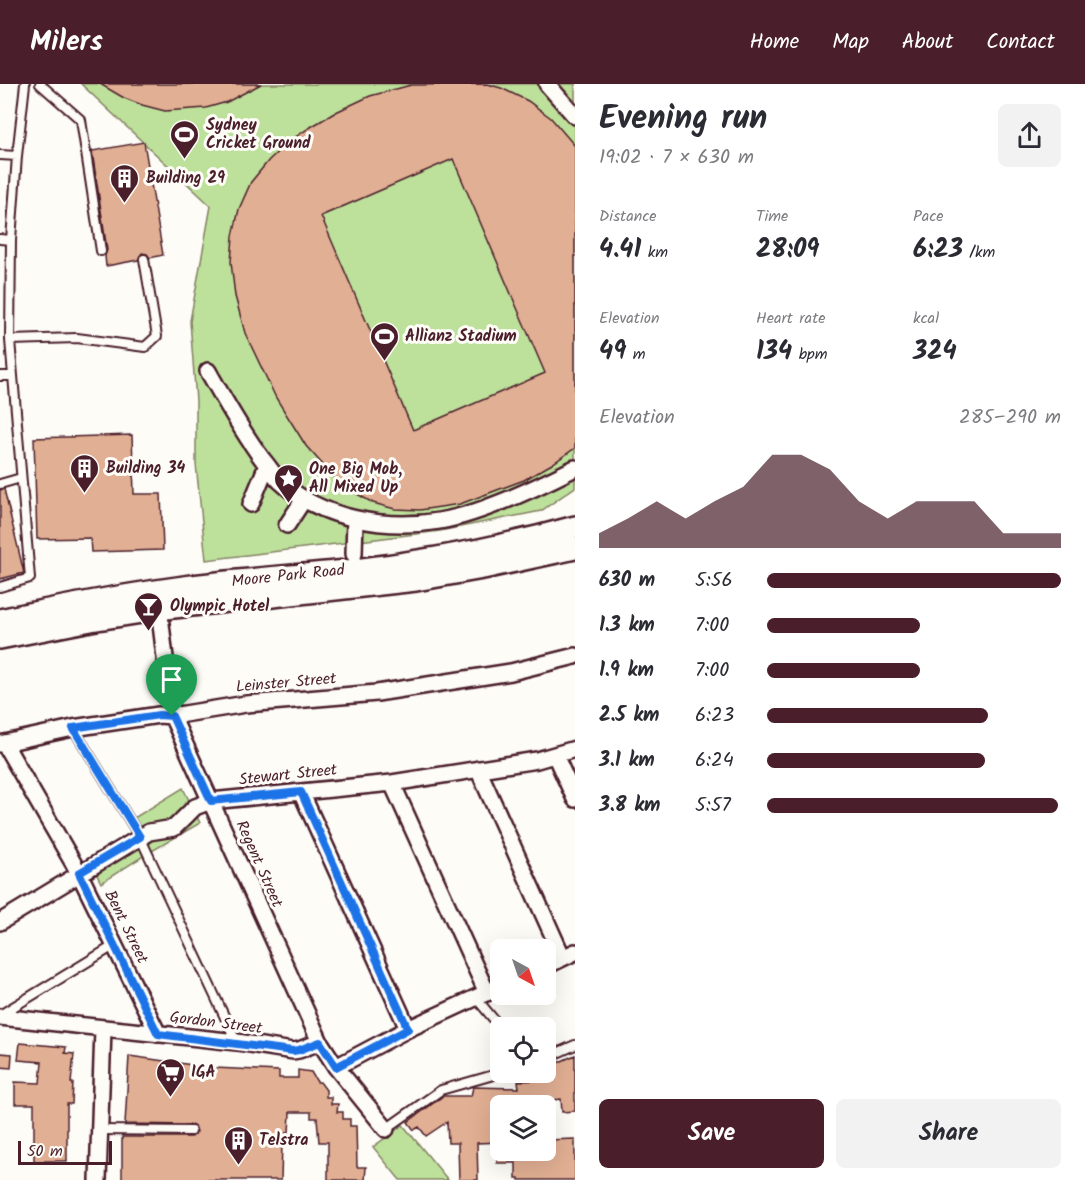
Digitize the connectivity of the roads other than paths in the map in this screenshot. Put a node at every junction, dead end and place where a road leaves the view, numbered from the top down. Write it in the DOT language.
graph roads {
  1 [pos="25,84"];
  2 [pos="40,84"];
  3 [pos="547,84"];
  4 [pos="575,116"];
  5 [pos="0,156"];
  6 [pos="17,156"];
  7 [pos="0,240"];
  8 [pos="11,240"];
  9 [pos="101,251"];
  10 [pos="144,259"];
  11 [pos="10,340"];
  12 [pos="208,370"];
  13 [pos="0,376"];
  14 [pos="13,376"];
  15 [pos="267,465"];
  16 [pos="575,468"];
  17 [pos="21,478"];
  18 [pos="0,484"];
  19 [pos="304,500"];
  20 [pos="250,504"];
  21 [pos="355,519"];
  22 [pos="287,525"];
  23 [pos="573,542"];
  24 [pos="354,554"];
  25 [pos="0,587"];
  26 [pos="159,600"];
  27 [pos="0,620"];
  28 [pos="0,638"];
  29 [pos="575,656"];
  30 [pos="172,716"];
  31 [pos="73,728"];
  32 [pos="2,744"];
  33 [pos="575,749"];
  34 [pos="555,755"];
  35 [pos="478,769"];
  36 [pos="392,783"];
  37 [pos="301,792"];
  38 [pos="575,799"];
  39 [pos="211,801"];
  40 [pos="140,837"];
  41 [pos="79,873"];
  42 [pos="0,922"];
  43 [pos="115,945"];
  44 [pos="569,955"];
  45 [pos="488,992"];
  46 [pos="0,1016"];
  47 [pos="497,1017"];
  48 [pos="103,1029"];
  49 [pos="408,1029"];
  50 [pos="158,1034"];
  51 [pos="237,1042"];
  52 [pos="320,1042"];
  53 [pos="575,1045"];
  54 [pos="556,1054"];
  55 [pos="336,1067"];
  56 [pos="490,1076"];
  57 [pos="386,1129"];
  58 [pos="100,1130"];
  59 [pos="191,1131"];
  60 [pos="98,1180"];
  1 -- 6 [label="lane"];
  2 -- 9 [label="lane"];
  3 -- 4 [label="street"];
  5 -- 6 [label="lane"];
  6 -- 8 [label="lane"];
  7 -- 8 [label="lane"];
  8 -- 11 [label="lane"];
  10 -- 11 [label="lane"];
  11 -- 14 [label="lane"];
  12 -- 15 [label="street"];
  13 -- 14 [label="lane"];
  14 -- 17 [label="lane"];
  15 -- 19 [label="street"];
  15 -- 20 [label="street"];
  16 -- 21 [label="street"];
  17 -- 18 [label="lane"];
  17 -- 25 [label="lane"];
  19 -- 21 [label="street"];
  19 -- 22 [label="street"];
  21 -- 24 [label="street"];
  23 -- 26 [label="main road, Moore Park Road"];
  26 -- 27 [label="main road, Moore Park Road"];
  26 -- 28 [label="main road, Moore Park Road"];
  26 -- 30 [label="street, Regent Street"];
  29 -- 30 [label="street, Leinster Street"];
  30 -- 31 [label="street, Leinster Street"];
  30 -- 39 [label="street, Regent Street"];
  31 -- 32 [label="street, Leinster Street"];
  31 -- 40 [label="lane"];
  32 -- 41 [label="street, Bent Street"];
  33 -- 34 [label="street, Stewart Street"];
  34 -- 35 [label="street, Stewart Street"];
  34 -- 38 [label="street"];
  35 -- 36 [label="street, Stewart Street"];
  35 -- 44 [label="street"];
  36 -- 37 [label="street, Stewart Street"];
  36 -- 45 [label="street"];
  37 -- 39 [label="street, Stewart Street"];
  37 -- 49 [label="street"];
  39 -- 40 [label="street, Stewart Street"];
  39 -- 52 [label="street, Regent Street"];
  40 -- 41 [label="street, Stewart Street"];
  40 -- 51 [label="lane"];
  41 -- 42 [label="street, Stewart Street"];
  41 -- 43 [label="street, Bent Street"];
  43 -- 46 [label="lane"];
  43 -- 50 [label="street, Bent Street"];
  45 -- 47 [label="lane"];
  45 -- 49 [label="street"];
  46 -- 48 [label="street, Gordon Street"];
  48 -- 50 [label="street, Gordon Street"];
  48 -- 58 [label="street"];
  49 -- 55 [label="street"];
  50 -- 51 [label="street, Gordon Street"];
  51 -- 52 [label="street, Gordon Street"];
  52 -- 55 [label="street, Regent Street"];
  53 -- 54 [label="lane"];
  55 -- 57 [label="street, Regent Street"];
  56 -- 57 [label="lane"];
  58 -- 59 [label="lane"];
  58 -- 60 [label="street"];
}
